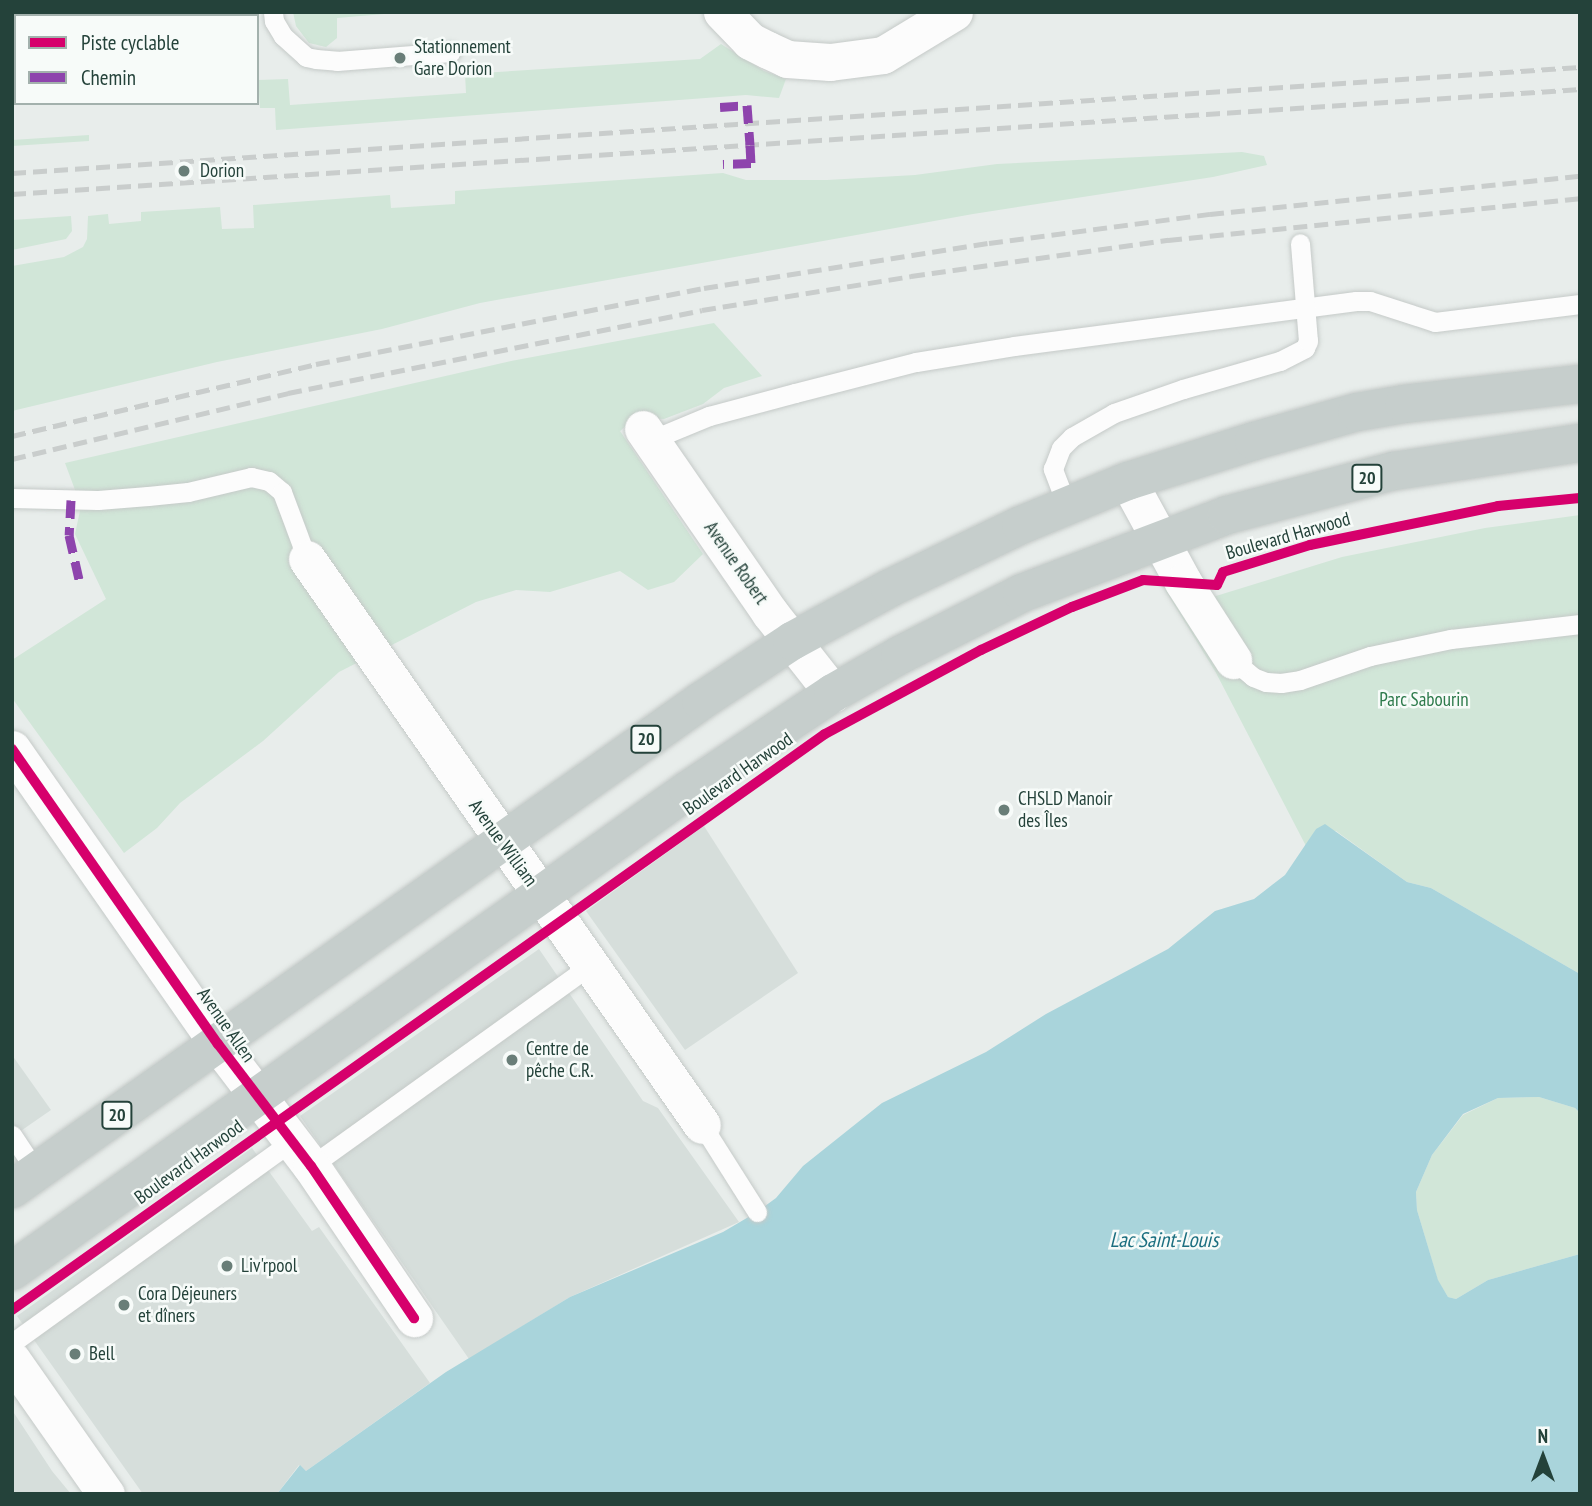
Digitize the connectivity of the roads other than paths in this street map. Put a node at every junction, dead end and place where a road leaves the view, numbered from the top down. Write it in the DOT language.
graph roads {
  1 [pos="722,12"];
  2 [pos="954,12"];
  3 [pos="268,18"];
  4 [pos="452,52"];
  5 [pos="1300,243"];
  6 [pos="1580,304"];
  7 [pos="1306,307"];
  8 [pos="1580,384"];
  9 [pos="647,434"];
  10 [pos="1580,443"];
  11 [pos="1128,481"];
  12 [pos="12,498"];
  13 [pos="1067,506"];
  14 [pos="1161,539"];
  15 [pos="307,559"];
  16 [pos="1580,624"];
  17 [pos="792,641"];
  18 [pos="1233,660"];
  19 [pos="833,693"];
  20 [pos="12,749"];
  21 [pos="502,841"];
  22 [pos="540,894"];
  23 [pos="589,966"];
  24 [pos="218,1044"];
  25 [pos="256,1097"];
  26 [pos="702,1125"];
  27 [pos="12,1135"];
  28 [pos="302,1153"];
  29 [pos="24,1180"];
  30 [pos="757,1212"];
  31 [pos="12,1271"];
  32 [pos="414,1318"];
  33 [pos="14,1362"];
  34 [pos="106,1494"];
  1 -- 2 [label="street"];
  3 -- 4 [label="lane"];
  5 -- 7 [label="lane"];
  6 -- 7 [label="lane"];
  7 -- 9 [label="lane"];
  7 -- 13 [label="lane"];
  8 -- 11 [label="highway, 20"];
  9 -- 17 [label="street, Avenue Robert"];
  10 -- 14 [label="highway, Boulevard Harwood / 20"];
  11 -- 13 [label="highway, 20"];
  11 -- 14 [label="street"];
  12 -- 15 [label="lane"];
  13 -- 17 [label="highway, 20"];
  14 -- 18 [label="street"];
  14 -- 19 [label="highway, Boulevard Harwood / 20"];
  15 -- 21 [label="street, Avenue William"];
  16 -- 18 [label="lane"];
  17 -- 19 [label="street, Avenue Robert"];
  17 -- 21 [label="highway, 20"];
  19 -- 22 [label="highway, Boulevard Harwood / 20"];
  20 -- 24 [label="street, Avenue Allen"];
  21 -- 22 [label="street, Avenue William"];
  21 -- 24 [label="highway, 20"];
  22 -- 23 [label="street, Avenue William"];
  22 -- 25 [label="highway, Boulevard Harwood / 20"];
  23 -- 26 [label="street, Avenue William"];
  23 -- 28 [label="lane"];
  24 -- 25 [label="street, Avenue Allen"];
  24 -- 29 [label="highway, 20"];
  25 -- 28 [label="street, Avenue Allen"];
  25 -- 31 [label="highway, Boulevard Harwood / 20"];
  26 -- 30 [label="lane"];
  27 -- 29 [label="lane"];
  28 -- 32 [label="street, Avenue Allen"];
  28 -- 33 [label="lane"];
  33 -- 34 [label="street"];
}
